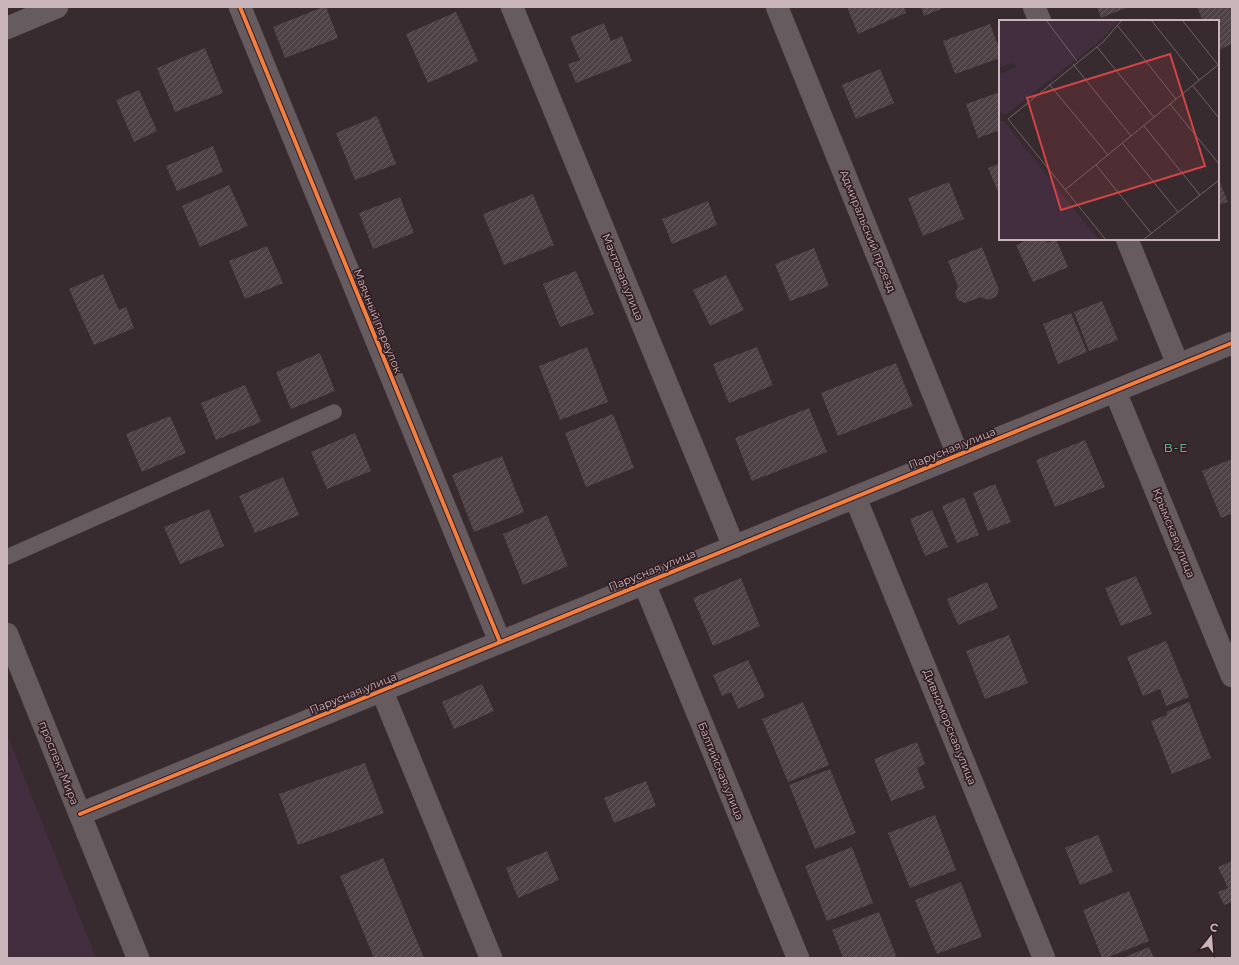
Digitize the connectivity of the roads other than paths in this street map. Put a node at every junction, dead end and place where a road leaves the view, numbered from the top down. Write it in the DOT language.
graph roads {
  1 [pos="57,7"];
  2 [pos="240,7"];
  3 [pos="512,7"];
  4 [pos="777,7"];
  5 [pos="1034,7"];
  6 [pos="1040,20"];
  7 [pos="7,28"];
  8 [pos="1127,240"];
  9 [pos="1232,343"];
  10 [pos="1178,365"];
  11 [pos="1115,391"];
  12 [pos="334,412"];
  13 [pos="958,455"];
  14 [pos="855,497"];
  15 [pos="734,547"];
  16 [pos="7,556"];
  17 [pos="644,583"];
  18 [pos="7,634"];
  19 [pos="500,642"];
  20 [pos="1232,676"];
  21 [pos="382,691"];
  22 [pos="80,814"];
  23 [pos="138,958"];
  24 [pos="491,958"];
  25 [pos="798,958"];
  26 [pos="1044,958"];
  1 -- 7 [label="street"];
  2 -- 19 [label="street, Маячный переулок"];
  3 -- 15 [label="street, Мачтовая улица"];
  4 -- 13 [label="street, Адмиральский проезд"];
  5 -- 6 [label="street"];
  8 -- 10 [label="street"];
  9 -- 10 [label="street, Парусная улица"];
  10 -- 11 [label="street, Парусная улица"];
  11 -- 13 [label="street, Парусная улица"];
  11 -- 20 [label="street, Крымская улица"];
  12 -- 16 [label="lane"];
  13 -- 14 [label="street, Парусная улица"];
  14 -- 15 [label="street, Парусная улица"];
  14 -- 26 [label="street, Дивноморская улица"];
  15 -- 17 [label="street, Парусная улица"];
  17 -- 19 [label="street, Парусная улица"];
  17 -- 25 [label="street, Балтийская улица"];
  18 -- 22 [label="street, проспект Мира"];
  19 -- 21 [label="street, Парусная улица"];
  21 -- 22 [label="street, Парусная улица"];
  21 -- 24 [label="street"];
  22 -- 23 [label="street, проспект Мира"];
}
